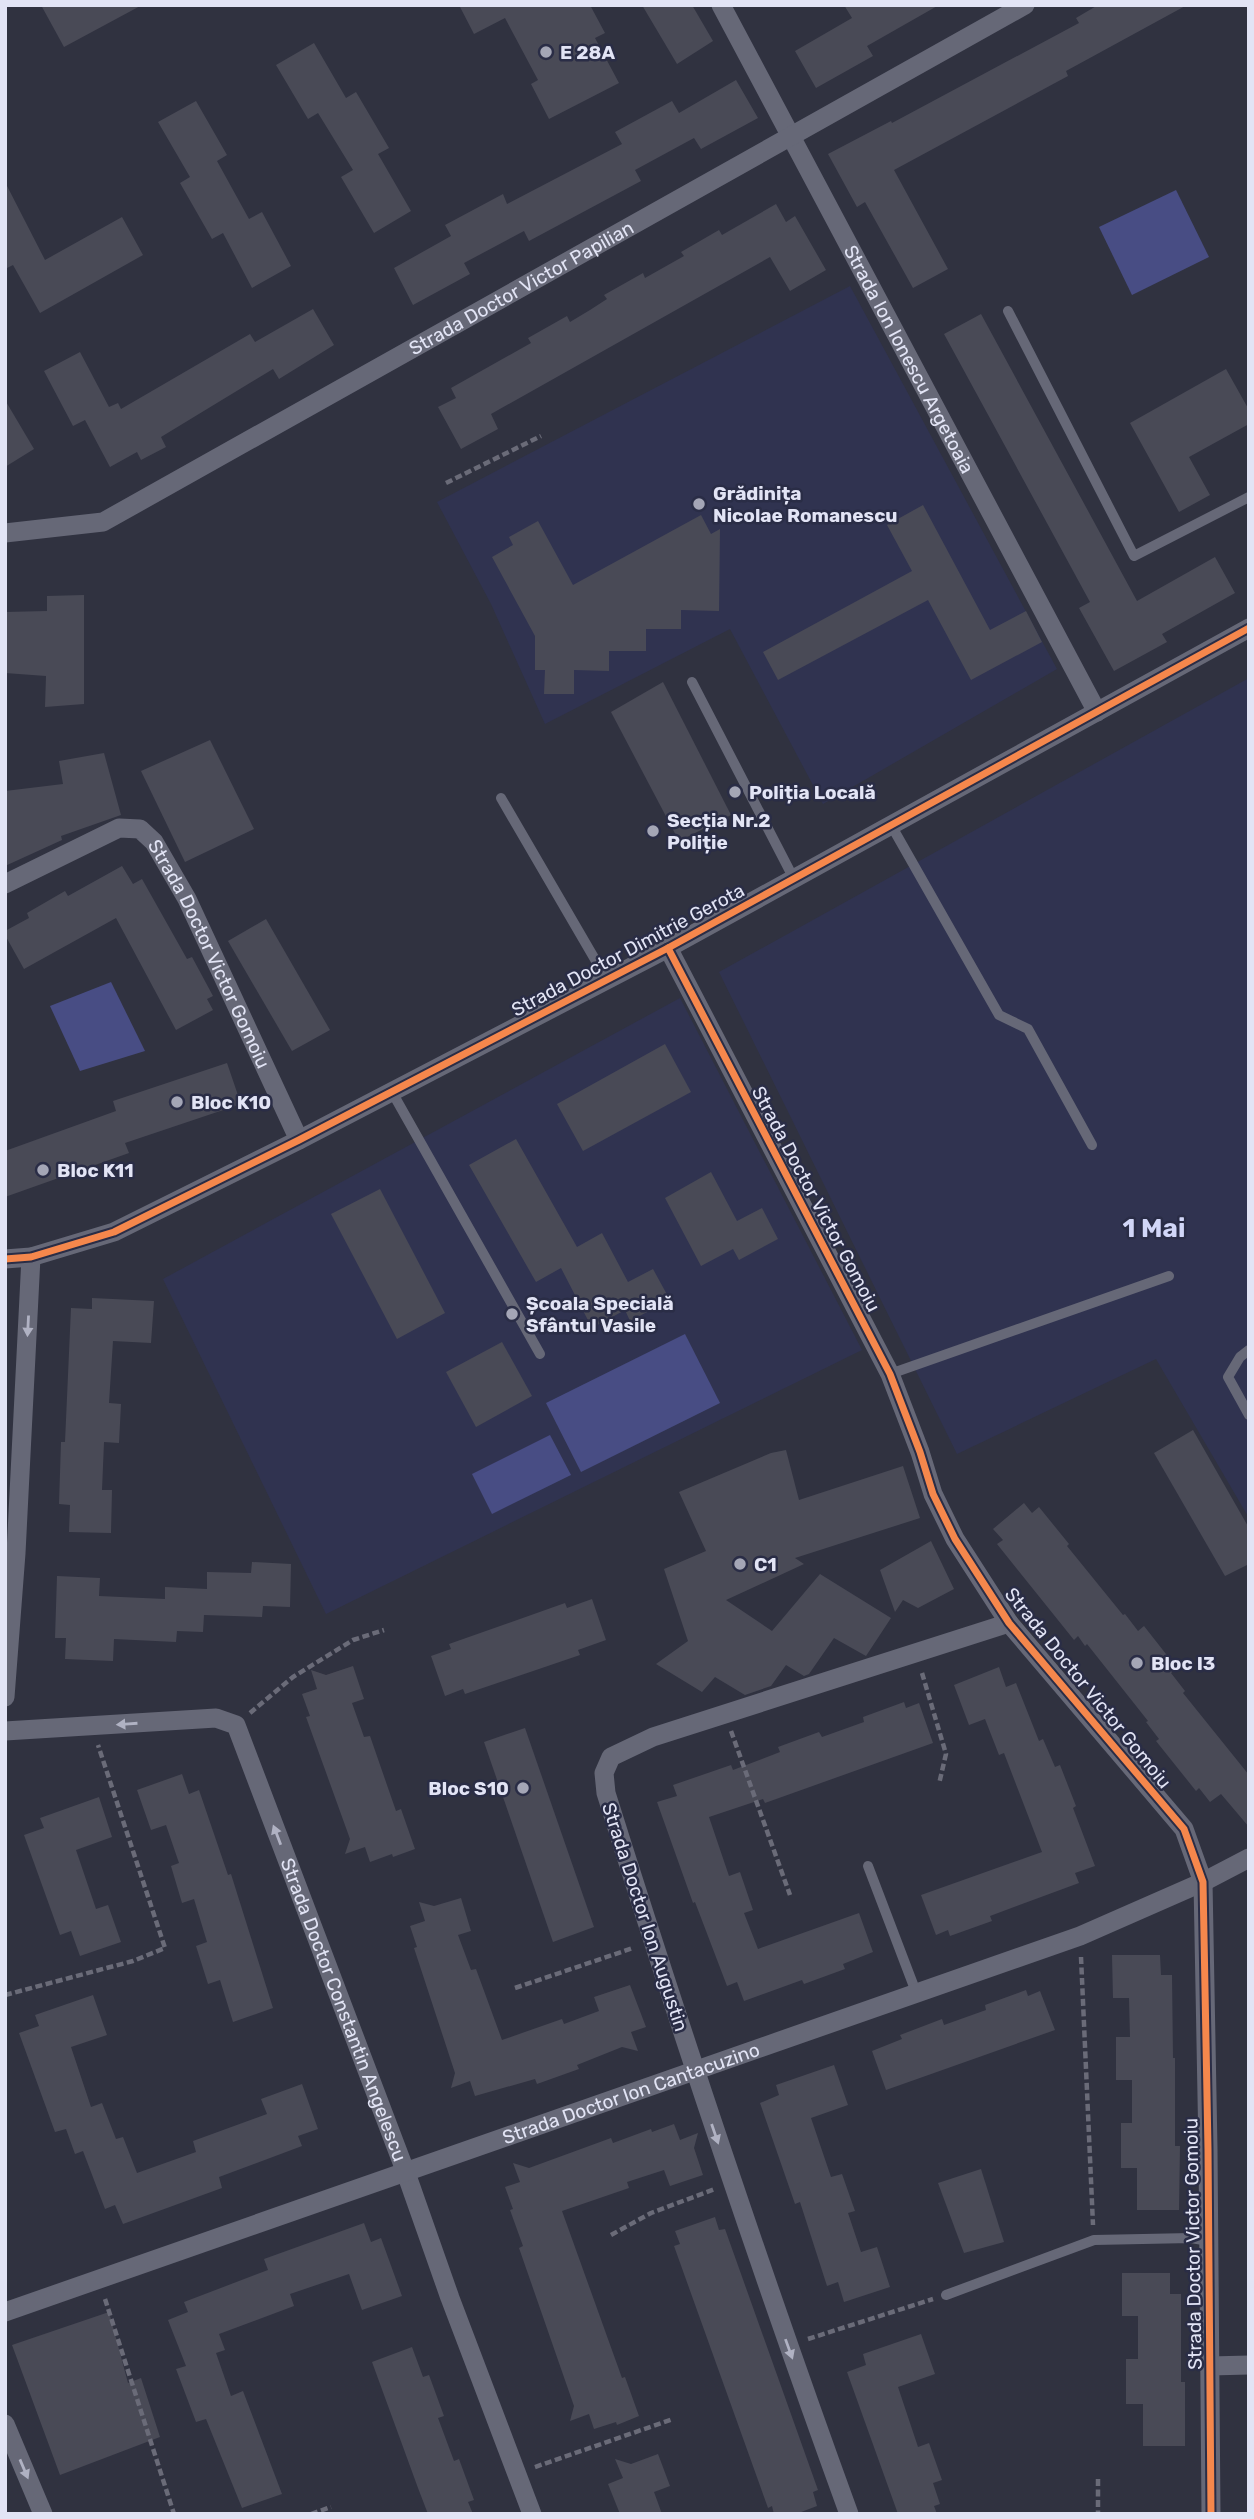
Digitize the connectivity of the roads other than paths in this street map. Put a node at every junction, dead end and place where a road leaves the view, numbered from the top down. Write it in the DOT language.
graph roads {
  1 [pos="721,5"];
  2 [pos="1025,5"];
  3 [pos="790,137"];
  4 [pos="1008,311"];
  5 [pos="1249,497"];
  6 [pos="5,533"];
  7 [pos="1249,628"];
  8 [pos="692,682"];
  9 [pos="1097,712"];
  10 [pos="500,798"];
  11 [pos="891,825"];
  12 [pos="794,879"];
  13 [pos="5,884"];
  14 [pos="668,948"];
  15 [pos="607,980"];
  16 [pos="392,1092"];
  17 [pos="299,1140"];
  18 [pos="1093,1146"];
  19 [pos="31,1257"];
  20 [pos="5,1259"];
  21 [pos="1168,1276"];
  22 [pos="1249,1350"];
  23 [pos="540,1354"];
  24 [pos="890,1374"];
  25 [pos="1249,1415"];
  26 [pos="1009,1623"];
  27 [pos="5,1697"];
  28 [pos="5,1731"];
  29 [pos="1249,1858"];
  30 [pos="868,1866"];
  31 [pos="1203,1882"];
  32 [pos="915,1992"];
  33 [pos="693,2069"];
  34 [pos="406,2173"];
  35 [pos="1209,2241"];
  36 [pos="946,2295"];
  37 [pos="5,2312"];
  38 [pos="1249,2365"];
  39 [pos="1210,2367"];
  40 [pos="5,2424"];
  41 [pos="43,2514"];
  42 [pos="532,2514"];
  43 [pos="849,2514"];
  44 [pos="1211,2514"];
  1 -- 3 [label="street, Strada Ion Ionescu Argetoaia"];
  2 -- 3 [label="street, Strada Doctor Victor Papilian"];
  3 -- 6 [label="street, Strada Doctor Victor Papilian"];
  3 -- 9 [label="street, Strada Ion Ionescu Argetoaia"];
  4 -- 5 [label="lane"];
  7 -- 9 [label="street, Strada Doctor Dimitrie Gerota"];
  8 -- 12 [label="lane"];
  9 -- 11 [label="street, Strada Doctor Dimitrie Gerota"];
  10 -- 15 [label="lane"];
  11 -- 12 [label="street, Strada Doctor Dimitrie Gerota"];
  11 -- 18 [label="lane"];
  12 -- 14 [label="street, Strada Doctor Dimitrie Gerota"];
  13 -- 17 [label="street, Strada Doctor Victor Gomoiu"];
  14 -- 15 [label="street, Strada Doctor Dimitrie Gerota"];
  14 -- 24 [label="street, Strada Doctor Victor Gomoiu"];
  15 -- 16 [label="street, Strada Doctor Dimitrie Gerota"];
  16 -- 17 [label="street, Strada Doctor Dimitrie Gerota"];
  16 -- 23 [label="lane"];
  17 -- 19 [label="street, Strada Doctor Dimitrie Gerota"];
  19 -- 20 [label="street, Strada Doctor Dimitrie Gerota"];
  19 -- 27 [label="street, one-way"];
  21 -- 24 [label="lane"];
  22 -- 25 [label="lane"];
  24 -- 26 [label="street, Strada Doctor Victor Gomoiu"];
  26 -- 31 [label="street, Strada Doctor Victor Gomoiu"];
  26 -- 33 [label="street, Strada Doctor Ion Augustin"];
  34 -- 28 [label="street, Strada Doctor Constantin Angelescu, one-way"];
  29 -- 31 [label="street, Strada Doctor Ion Cantacuzino"];
  30 -- 32 [label="lane"];
  31 -- 32 [label="street, Strada Doctor Ion Cantacuzino"];
  31 -- 35 [label="street, Strada Doctor Victor Gomoiu"];
  32 -- 33 [label="street, Strada Doctor Ion Cantacuzino"];
  33 -- 34 [label="street, Strada Doctor Ion Cantacuzino"];
  33 -- 43 [label="street, Strada Doctor Ion Augustin, one-way"];
  34 -- 37 [label="street, Strada Doctor Ion Cantacuzino"];
  34 -- 42 [label="street, Strada Doctor Constantin Angelescu"];
  35 -- 36 [label="lane"];
  35 -- 39 [label="street, Strada Doctor Victor Gomoiu"];
  38 -- 39 [label="street"];
  39 -- 44 [label="street, Strada Doctor Victor Gomoiu"];
  40 -- 41 [label="street, one-way"];
}
